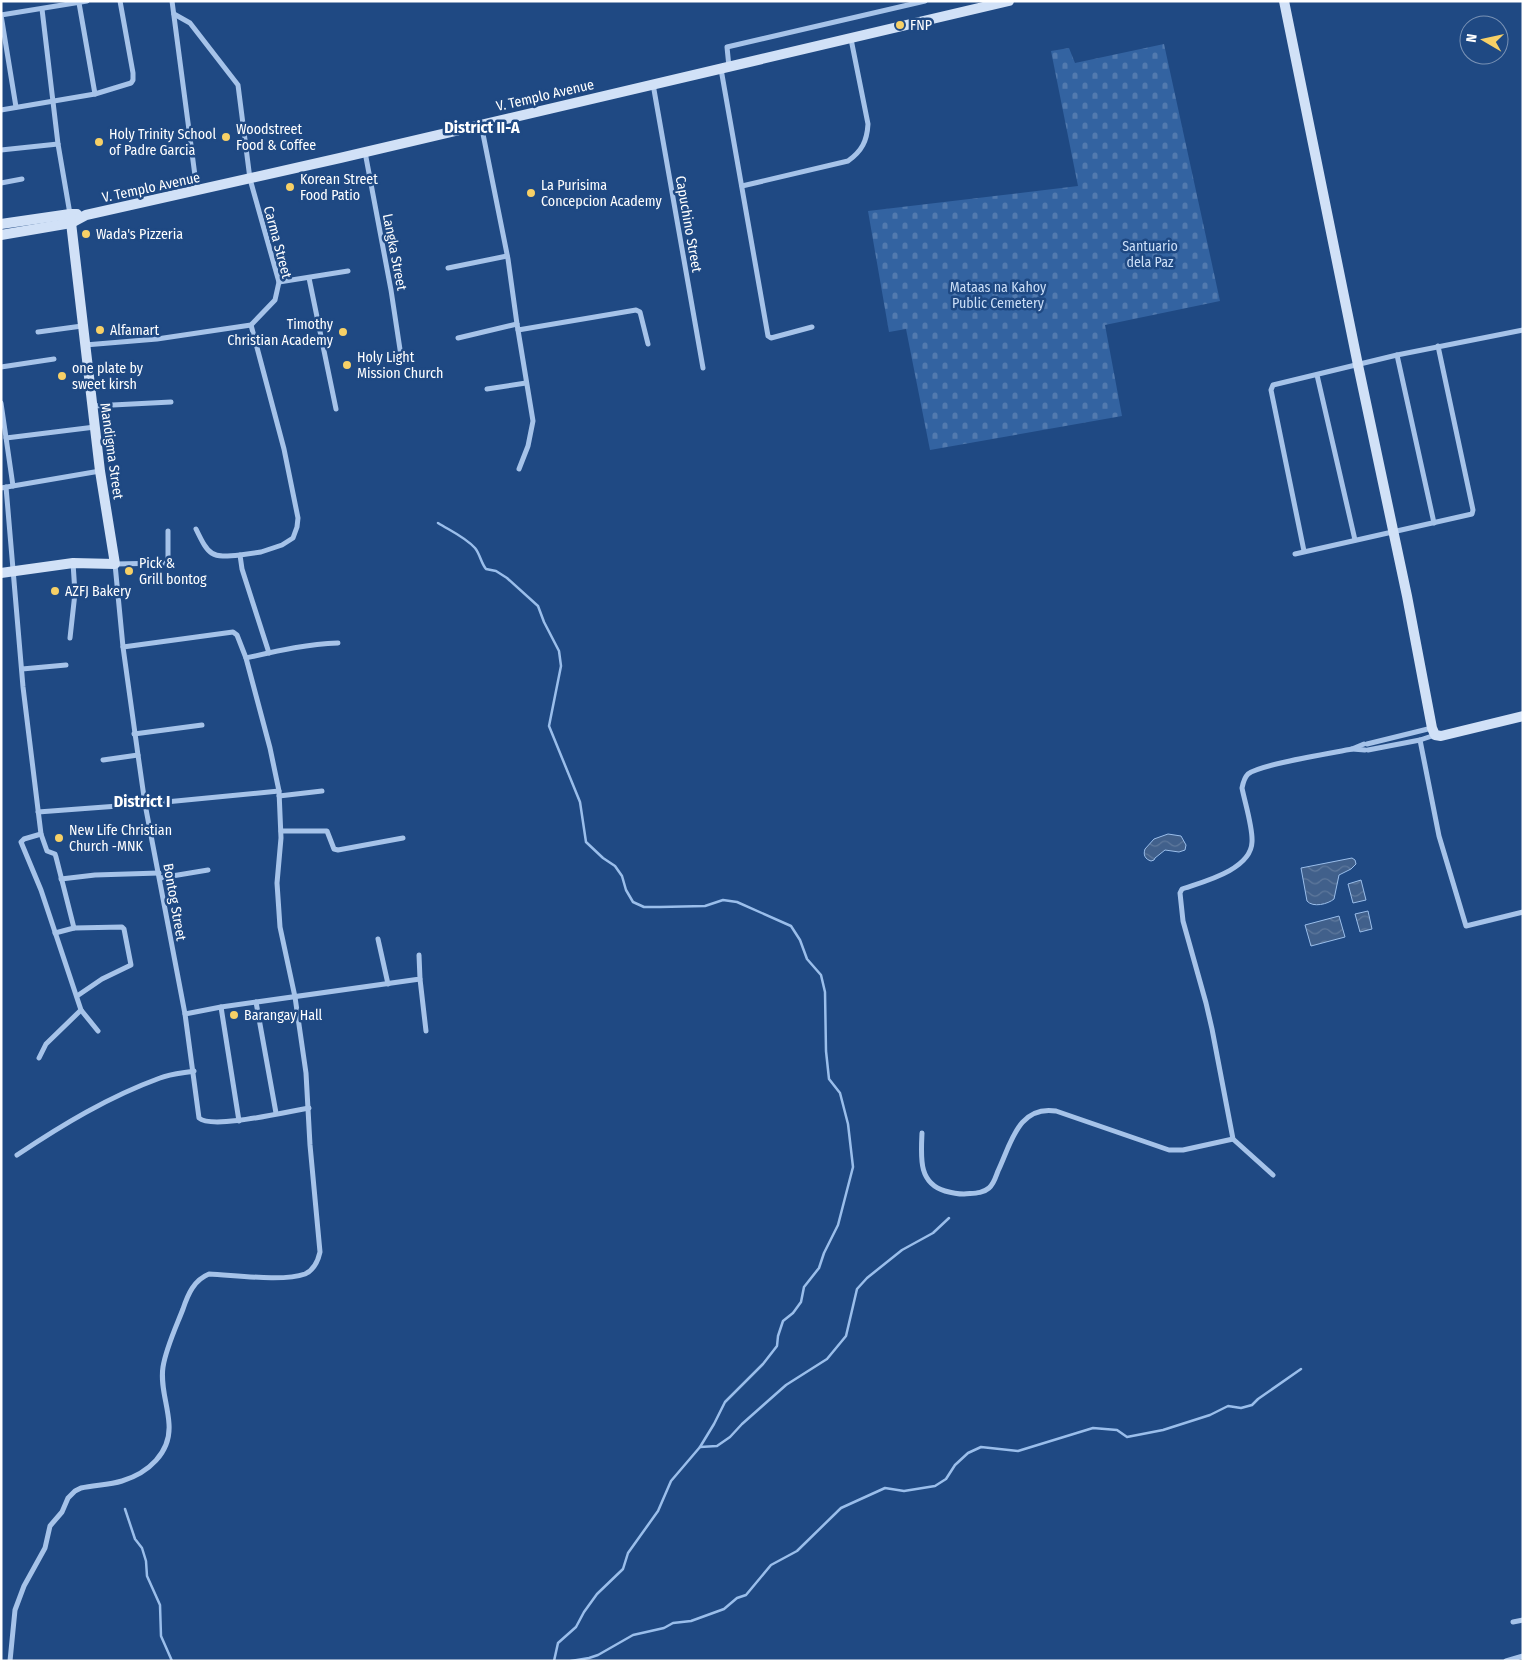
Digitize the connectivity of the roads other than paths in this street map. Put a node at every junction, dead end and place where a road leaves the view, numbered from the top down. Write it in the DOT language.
graph roads {
  1 [pos="87,1"];
  2 [pos="120,1"];
  3 [pos="172,1"];
  4 [pos="925,1"];
  5 [pos="1009,1"];
  6 [pos="1284,1"];
  7 [pos="79,3"];
  8 [pos="42,9"];
  9 [pos="174,14"];
  10 [pos="1,15"];
  11 [pos="851,38"];
  12 [pos="725,68"];
  13 [pos="654,84"];
  14 [pos="95,94"];
  15 [pos="54,101"];
  16 [pos="16,107"];
  17 [pos="1,110"];
  18 [pos="481,124"];
  19 [pos="58,144"];
  20 [pos="1,150"];
  21 [pos="365,152"];
  22 [pos="22,179"];
  23 [pos="250,179"];
  24 [pos="1,183"];
  25 [pos="742,186"];
  26 [pos="197,191"];
  27 [pos="71,218"];
  28 [pos="1,224"];
  29 [pos="1,235"];
  30 [pos="507,256"];
  31 [pos="448,268"];
  32 [pos="348,271"];
  33 [pos="309,278"];
  34 [pos="279,282"];
  35 [pos="82,326"];
  36 [pos="251,326"];
  37 [pos="517,327"];
  38 [pos="812,327"];
  39 [pos="1523,330"];
  40 [pos="38,332"];
  41 [pos="458,338"];
  42 [pos="648,344"];
  43 [pos="85,346"];
  44 [pos="1438,346"];
  45 [pos="1397,355"];
  46 [pos="401,356"];
  47 [pos="54,358"];
  48 [pos="1358,365"];
  49 [pos="1,367"];
  50 [pos="703,368"];
  51 [pos="1317,375"];
  52 [pos="526,383"];
  53 [pos="487,389"];
  54 [pos="171,402"];
  55 [pos="1,403"];
  56 [pos="92,406"];
  57 [pos="336,409"];
  58 [pos="95,426"];
  59 [pos="6,438"];
  60 [pos="519,469"];
  61 [pos="100,471"];
  62 [pos="7,487"];
  63 [pos="1434,523"];
  64 [pos="196,529"];
  65 [pos="168,531"];
  66 [pos="1394,531"];
  67 [pos="1355,540"];
  68 [pos="1304,551"];
  69 [pos="1295,554"];
  70 [pos="240,555"];
  71 [pos="74,563"];
  72 [pos="115,564"];
  73 [pos="14,572"];
  74 [pos="1,573"];
  75 [pos="70,638"];
  76 [pos="338,643"];
  77 [pos="123,647"];
  78 [pos="269,653"];
  79 [pos="246,658"];
  80 [pos="66,666"];
  81 [pos="22,669"];
  82 [pos="1523,716"];
  83 [pos="202,725"];
  84 [pos="1433,731"];
  85 [pos="134,734"];
  86 [pos="1420,740"];
  87 [pos="1366,747"];
  88 [pos="138,755"];
  89 [pos="103,760"];
  90 [pos="322,791"];
  91 [pos="279,794"];
  92 [pos="145,804"];
  93 [pos="38,812"];
  94 [pos="281,831"];
  95 [pos="41,834"];
  96 [pos="403,838"];
  97 [pos="208,870"];
  98 [pos="160,875"];
  99 [pos="61,879"];
  100 [pos="1523,912"];
  101 [pos="74,928"];
  102 [pos="55,933"];
  103 [pos="378,939"];
  104 [pos="420,955"];
  105 [pos="420,979"];
  106 [pos="388,984"];
  107 [pos="77,996"];
  108 [pos="295,998"];
  109 [pos="256,1002"];
  110 [pos="221,1007"];
  111 [pos="81,1010"];
  112 [pos="185,1014"];
  113 [pos="98,1031"];
  114 [pos="426,1031"];
  115 [pos="40,1058"];
  116 [pos="194,1071"];
  117 [pos="309,1108"];
  118 [pos="276,1113"];
  119 [pos="239,1121"];
  120 [pos="922,1133"];
  121 [pos="1233,1138"];
  122 [pos="17,1155"];
  123 [pos="1273,1176"];
  124 [pos="1523,1620"];
  125 [pos="1513,1622"];
  126 [pos="1523,1656"];
  127 [pos="10,1661"];
  128 [pos="1506,1661"];
  1 -- 7 [label="street"];
  2 -- 14 [label="street"];
  3 -- 9 [label="street"];
  4 -- 12 [label="street"];
  5 -- 11 [label="main road, V. Templo Avenue"];
  6 -- 48 [label="main road"];
  7 -- 8 [label="street"];
  7 -- 14 [label="street"];
  8 -- 10 [label="street"];
  8 -- 15 [label="street"];
  9 -- 23 [label="street, Carma Street"];
  9 -- 26 [label="street"];
  10 -- 16 [label="street"];
  11 -- 12 [label="main road, V. Templo Avenue"];
  11 -- 25 [label="street"];
  12 -- 13 [label="main road, V. Templo Avenue"];
  12 -- 25 [label="street"];
  13 -- 18 [label="main road, V. Templo Avenue"];
  13 -- 50 [label="street, Capuchino Street"];
  14 -- 15 [label="street"];
  15 -- 16 [label="street"];
  15 -- 19 [label="street"];
  16 -- 17 [label="street"];
  18 -- 21 [label="main road, V. Templo Avenue"];
  18 -- 30 [label="street"];
  19 -- 20 [label="street"];
  19 -- 27 [label="street"];
  21 -- 23 [label="main road, V. Templo Avenue"];
  21 -- 46 [label="street, Langka Street"];
  22 -- 24 [label="street"];
  23 -- 26 [label="main road, V. Templo Avenue"];
  23 -- 34 [label="street, Carma Street"];
  25 -- 38 [label="street"];
  26 -- 27 [label="main road, V. Templo Avenue"];
  27 -- 28 [label="main road, V. Templo Avenue"];
  27 -- 29 [label="main road, V. Templo Avenue"];
  27 -- 35 [label="main road, Mandigma Street"];
  30 -- 31 [label="street"];
  30 -- 37 [label="street"];
  32 -- 33 [label="street"];
  33 -- 34 [label="street"];
  33 -- 57 [label="street"];
  34 -- 36 [label="street, Carma Street"];
  35 -- 40 [label="street"];
  35 -- 43 [label="main road, Mandigma Street"];
  36 -- 43 [label="street"];
  36 -- 70 [label="street"];
  37 -- 41 [label="street"];
  37 -- 42 [label="street"];
  37 -- 52 [label="street"];
  39 -- 44 [label="street"];
  43 -- 56 [label="main road, Mandigma Street"];
  44 -- 45 [label="street"];
  44 -- 63 [label="street"];
  45 -- 48 [label="street"];
  45 -- 63 [label="street"];
  47 -- 49 [label="street"];
  48 -- 51 [label="street"];
  48 -- 66 [label="main road"];
  51 -- 67 [label="street"];
  51 -- 68 [label="street"];
  52 -- 53 [label="street"];
  52 -- 60 [label="street"];
  54 -- 56 [label="street"];
  55 -- 59 [label="street"];
  56 -- 58 [label="main road, Mandigma Street"];
  58 -- 59 [label="street"];
  58 -- 61 [label="main road, Mandigma Street"];
  59 -- 62 [label="street"];
  61 -- 62 [label="street"];
  61 -- 72 [label="main road, Mandigma Street"];
  62 -- 73 [label="street"];
  63 -- 66 [label="street"];
  64 -- 70 [label="street"];
  65 -- 72 [label="street"];
  66 -- 67 [label="street"];
  66 -- 84 [label="main road"];
  67 -- 68 [label="street"];
  68 -- 69 [label="street"];
  70 -- 78 [label="street"];
  71 -- 72 [label="main road"];
  71 -- 73 [label="main road"];
  71 -- 75 [label="street"];
  72 -- 77 [label="street, Bontog Street"];
  73 -- 74 [label="main road"];
  73 -- 81 [label="street"];
  76 -- 78 [label="street"];
  77 -- 79 [label="street"];
  77 -- 85 [label="street, Bontog Street"];
  78 -- 79 [label="street"];
  79 -- 91 [label="street"];
  80 -- 81 [label="street"];
  81 -- 93 [label="street"];
  82 -- 84 [label="main road"];
  83 -- 85 [label="street"];
  84 -- 86 [label="street"];
  84 -- 87 [label="street"];
  85 -- 88 [label="street, Bontog Street"];
  86 -- 87 [label="street"];
  86 -- 100 [label="street"];
  87 -- 121 [label="street"];
  88 -- 89 [label="street"];
  88 -- 92 [label="street, Bontog Street"];
  90 -- 91 [label="street"];
  91 -- 92 [label="street"];
  91 -- 94 [label="street"];
  92 -- 93 [label="street"];
  92 -- 98 [label="street, Bontog Street"];
  93 -- 95 [label="street"];
  94 -- 96 [label="street"];
  94 -- 108 [label="street"];
  95 -- 99 [label="street"];
  95 -- 102 [label="street"];
  97 -- 98 [label="street"];
  98 -- 99 [label="street"];
  98 -- 112 [label="street, Bontog Street"];
  99 -- 101 [label="street"];
  101 -- 102 [label="street"];
  101 -- 107 [label="street"];
  102 -- 107 [label="street"];
  103 -- 106 [label="street"];
  104 -- 105 [label="street"];
  105 -- 106 [label="street"];
  105 -- 114 [label="street"];
  106 -- 108 [label="street"];
  107 -- 111 [label="street"];
  108 -- 109 [label="street"];
  108 -- 117 [label="street"];
  109 -- 110 [label="street"];
  109 -- 118 [label="street"];
  110 -- 112 [label="street"];
  110 -- 119 [label="street"];
  111 -- 113 [label="street"];
  111 -- 115 [label="street"];
  112 -- 116 [label="street, Bontog Street"];
  116 -- 119 [label="street, Bontog Street"];
  116 -- 122 [label="street"];
  117 -- 118 [label="street"];
  117 -- 127 [label="street"];
  118 -- 119 [label="street"];
  120 -- 121 [label="street"];
  121 -- 123 [label="street"];
  124 -- 125 [label="street"];
  126 -- 128 [label="street"];
}
